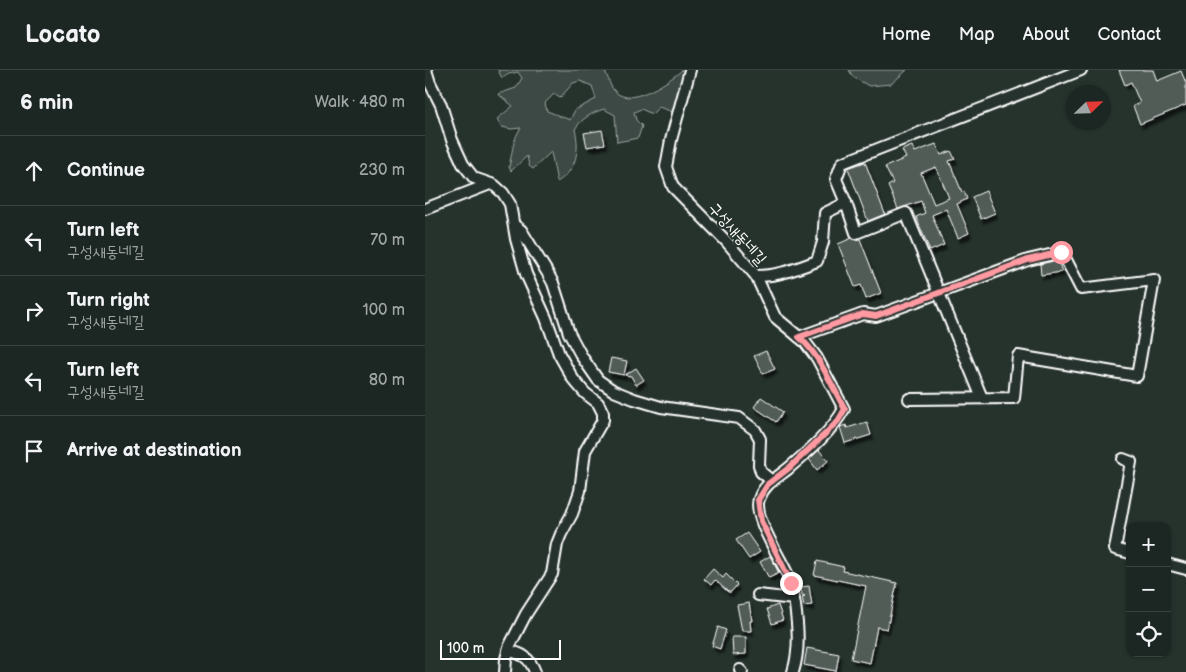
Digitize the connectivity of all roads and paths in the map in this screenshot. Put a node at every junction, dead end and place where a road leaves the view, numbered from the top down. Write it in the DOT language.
graph roads {
  1 [pos="426,70"];
  2 [pos="690,70"];
  3 [pos="1081,70"];
  4 [pos="490,184"];
  5 [pos="846,203"];
  6 [pos="425,209"];
  7 [pos="515,225"];
  8 [pos="756,276"];
  9 [pos="940,292"];
  10 [pos="799,337"];
  11 [pos="982,398"];
  12 [pos="909,399"];
  13 [pos="1123,459"];
  14 [pos="772,481"];
  15 [pos="1126,552"];
  16 [pos="1171,565"];
  17 [pos="1186,569"];
  18 [pos="758,595"];
  19 [pos="794,599"];
  20 [pos="508,651"];
  21 [pos="505,672"];
  22 [pos="535,672"];
  23 [pos="793,672"];
  1 -- 4 [label="street"];
  2 -- 8 [label="street, 구성새동네길"];
  3 -- 5 [label="street"];
  4 -- 6 [label="street"];
  4 -- 7 [label="street"];
  5 -- 8 [label="street"];
  5 -- 9 [label="street"];
  7 -- 14 [label="street"];
  7 -- 20 [label="street"];
  8 -- 10 [label="street, 구성새동네길"];
  9 -- 10 [label="street"];
  9 -- 11 [label="street"];
  9 -- 11 [label="street"];
  10 -- 14 [label="street, 구성새동네길"];
  11 -- 12 [label="street"];
  13 -- 15 [label="street"];
  14 -- 19 [label="street, 구성새동네길"];
  16 -- 17 [label="street"];
  18 -- 19 [label="street"];
  19 -- 23 [label="street, 구성새동네길"];
  20 -- 21 [label="street"];
  20 -- 22 [label="street"];
}
